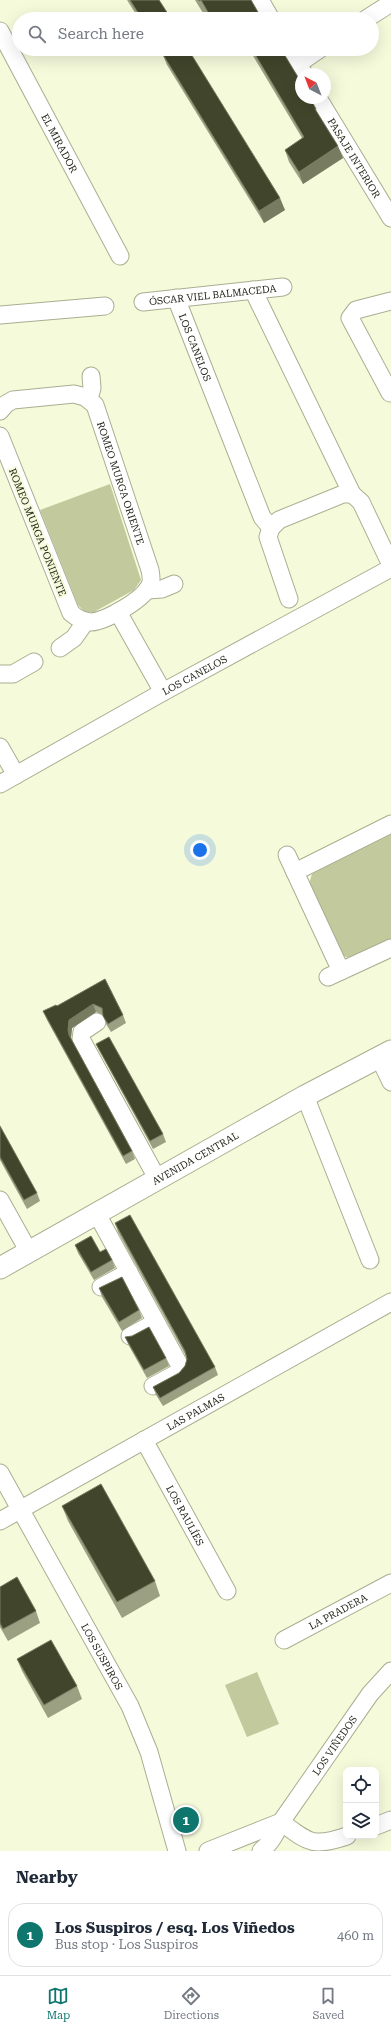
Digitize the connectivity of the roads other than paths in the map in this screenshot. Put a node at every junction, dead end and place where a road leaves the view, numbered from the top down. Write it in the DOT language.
graph roads {
  1 [pos="260,0"];
  2 [pos="388,5"];
  3 [pos="267,12"];
  4 [pos="377,12"];
  5 [pos="0,31"];
  6 [pos="12,54"];
  7 [pos="13,56"];
  8 [pos="293,56"];
  9 [pos="313,56"];
  10 [pos="300,68"];
  11 [pos="302,68"];
  12 [pos="322,104"];
  13 [pos="391,218"];
  14 [pos="120,256"];
  15 [pos="283,287"];
  16 [pos="253,290"];
  17 [pos="176,298"];
  18 [pos="391,301"];
  19 [pos="144,302"];
  20 [pos="105,306"];
  21 [pos="0,315"];
  22 [pos="91,376"];
  23 [pos="390,393"];
  24 [pos="89,399"];
  25 [pos="0,411"];
  26 [pos="0,436"];
  27 [pos="352,494"];
  28 [pos="270,528"];
  29 [pos="391,566"];
  30 [pos="174,584"];
  31 [pos="147,590"];
  32 [pos="290,599"];
  33 [pos="118,612"];
  34 [pos="86,621"];
  35 [pos="60,648"];
  36 [pos="34,662"];
  37 [pos="0,674"];
  38 [pos="162,692"];
  39 [pos="0,747"];
  40 [pos="16,775"];
  41 [pos="0,784"];
  42 [pos="391,824"];
  43 [pos="287,855"];
  44 [pos="295,872"];
  45 [pos="391,948"];
  46 [pos="97,1022"];
  47 [pos="385,1054"];
  48 [pos="391,1082"];
  49 [pos="305,1096"];
  50 [pos="158,1180"];
  51 [pos="0,1200"];
  52 [pos="97,1214"];
  53 [pos="29,1252"];
  54 [pos="370,1260"];
  55 [pos="0,1268"];
  56 [pos="129,1272"];
  57 [pos="101,1287"];
  58 [pos="391,1302"];
  59 [pos="156,1322"];
  60 [pos="130,1336"];
  61 [pos="153,1386"];
  62 [pos="144,1440"];
  63 [pos="0,1473"];
  64 [pos="20,1509"];
  65 [pos="0,1521"];
  66 [pos="391,1583"];
  67 [pos="227,1591"];
  68 [pos="284,1640"];
  69 [pos="391,1671"];
  70 [pos="391,1820"];
  71 [pos="281,1822"];
  72 [pos="379,1825"];
  73 [pos="343,1837"];
  74 [pos="177,1851"];
  75 [pos="208,1851"];
  76 [pos="261,1851"];
  1 -- 3 [label="street"];
  2 -- 4 [label="street"];
  5 -- 6 [label="street, EL MIRADOR"];
  7 -- 14 [label="street, EL MIRADOR"];
  8 -- 10 [label="street"];
  9 -- 11 [label="street"];
  12 -- 13 [label="street, PASAJE INTERIOR"];
  15 -- 16 [label="street, ÓSCAR VIEL BALMACEDA"];
  16 -- 17 [label="street, ÓSCAR VIEL BALMACEDA"];
  16 -- 27 [label="street, LOS CANELOS"];
  17 -- 19 [label="street, ÓSCAR VIEL BALMACEDA"];
  17 -- 28 [label="street, LOS CANELOS"];
  18 -- 23 [label="street"];
  20 -- 21 [label="street"];
  22 -- 24 [label="street"];
  24 -- 25 [label="street"];
  24 -- 31 [label="street, ROMEO MURGA ORIENTE"];
  26 -- 34 [label="street, ROMEO MURGA PONIENTE"];
  27 -- 28 [label="street"];
  27 -- 29 [label="street, LOS CANELOS"];
  28 -- 32 [label="street, LOS CANELOS"];
  29 -- 38 [label="street, LOS CANELOS"];
  30 -- 31 [label="street"];
  31 -- 33 [label="street"];
  33 -- 34 [label="street"];
  33 -- 38 [label="street"];
  34 -- 35 [label="street"];
  36 -- 37 [label="street"];
  38 -- 40 [label="street, LOS CANELOS"];
  39 -- 40 [label="street"];
  40 -- 41 [label="street, LOS CANELOS"];
  42 -- 44 [label="street"];
  43 -- 44 [label="street"];
  44 -- 45 [label="street"];
  46 -- 50 [label="street"];
  47 -- 48 [label="street"];
  47 -- 49 [label="street, AVENIDA CENTRAL"];
  49 -- 50 [label="street, AVENIDA CENTRAL"];
  49 -- 54 [label="street"];
  50 -- 52 [label="street, AVENIDA CENTRAL"];
  51 -- 53 [label="street"];
  52 -- 53 [label="street, AVENIDA CENTRAL"];
  52 -- 56 [label="street"];
  53 -- 55 [label="street, AVENIDA CENTRAL"];
  56 -- 57 [label="street"];
  56 -- 59 [label="street"];
  58 -- 62 [label="street, LAS PALMAS"];
  59 -- 60 [label="street"];
  59 -- 61 [label="street"];
  62 -- 64 [label="street, LAS PALMAS"];
  62 -- 67 [label="street, LOS RAULÍES"];
  63 -- 64 [label="street, LOS SUSPIROS"];
  64 -- 65 [label="street, LAS PALMAS"];
  64 -- 74 [label="street, LOS SUSPIROS"];
  66 -- 68 [label="street, LA PRADERA"];
  69 -- 71 [label="street, LOS VIÑEDOS"];
  70 -- 72 [label="street"];
  71 -- 73 [label="street"];
  71 -- 75 [label="street"];
  71 -- 76 [label="street, LOS VIÑEDOS"];
}
